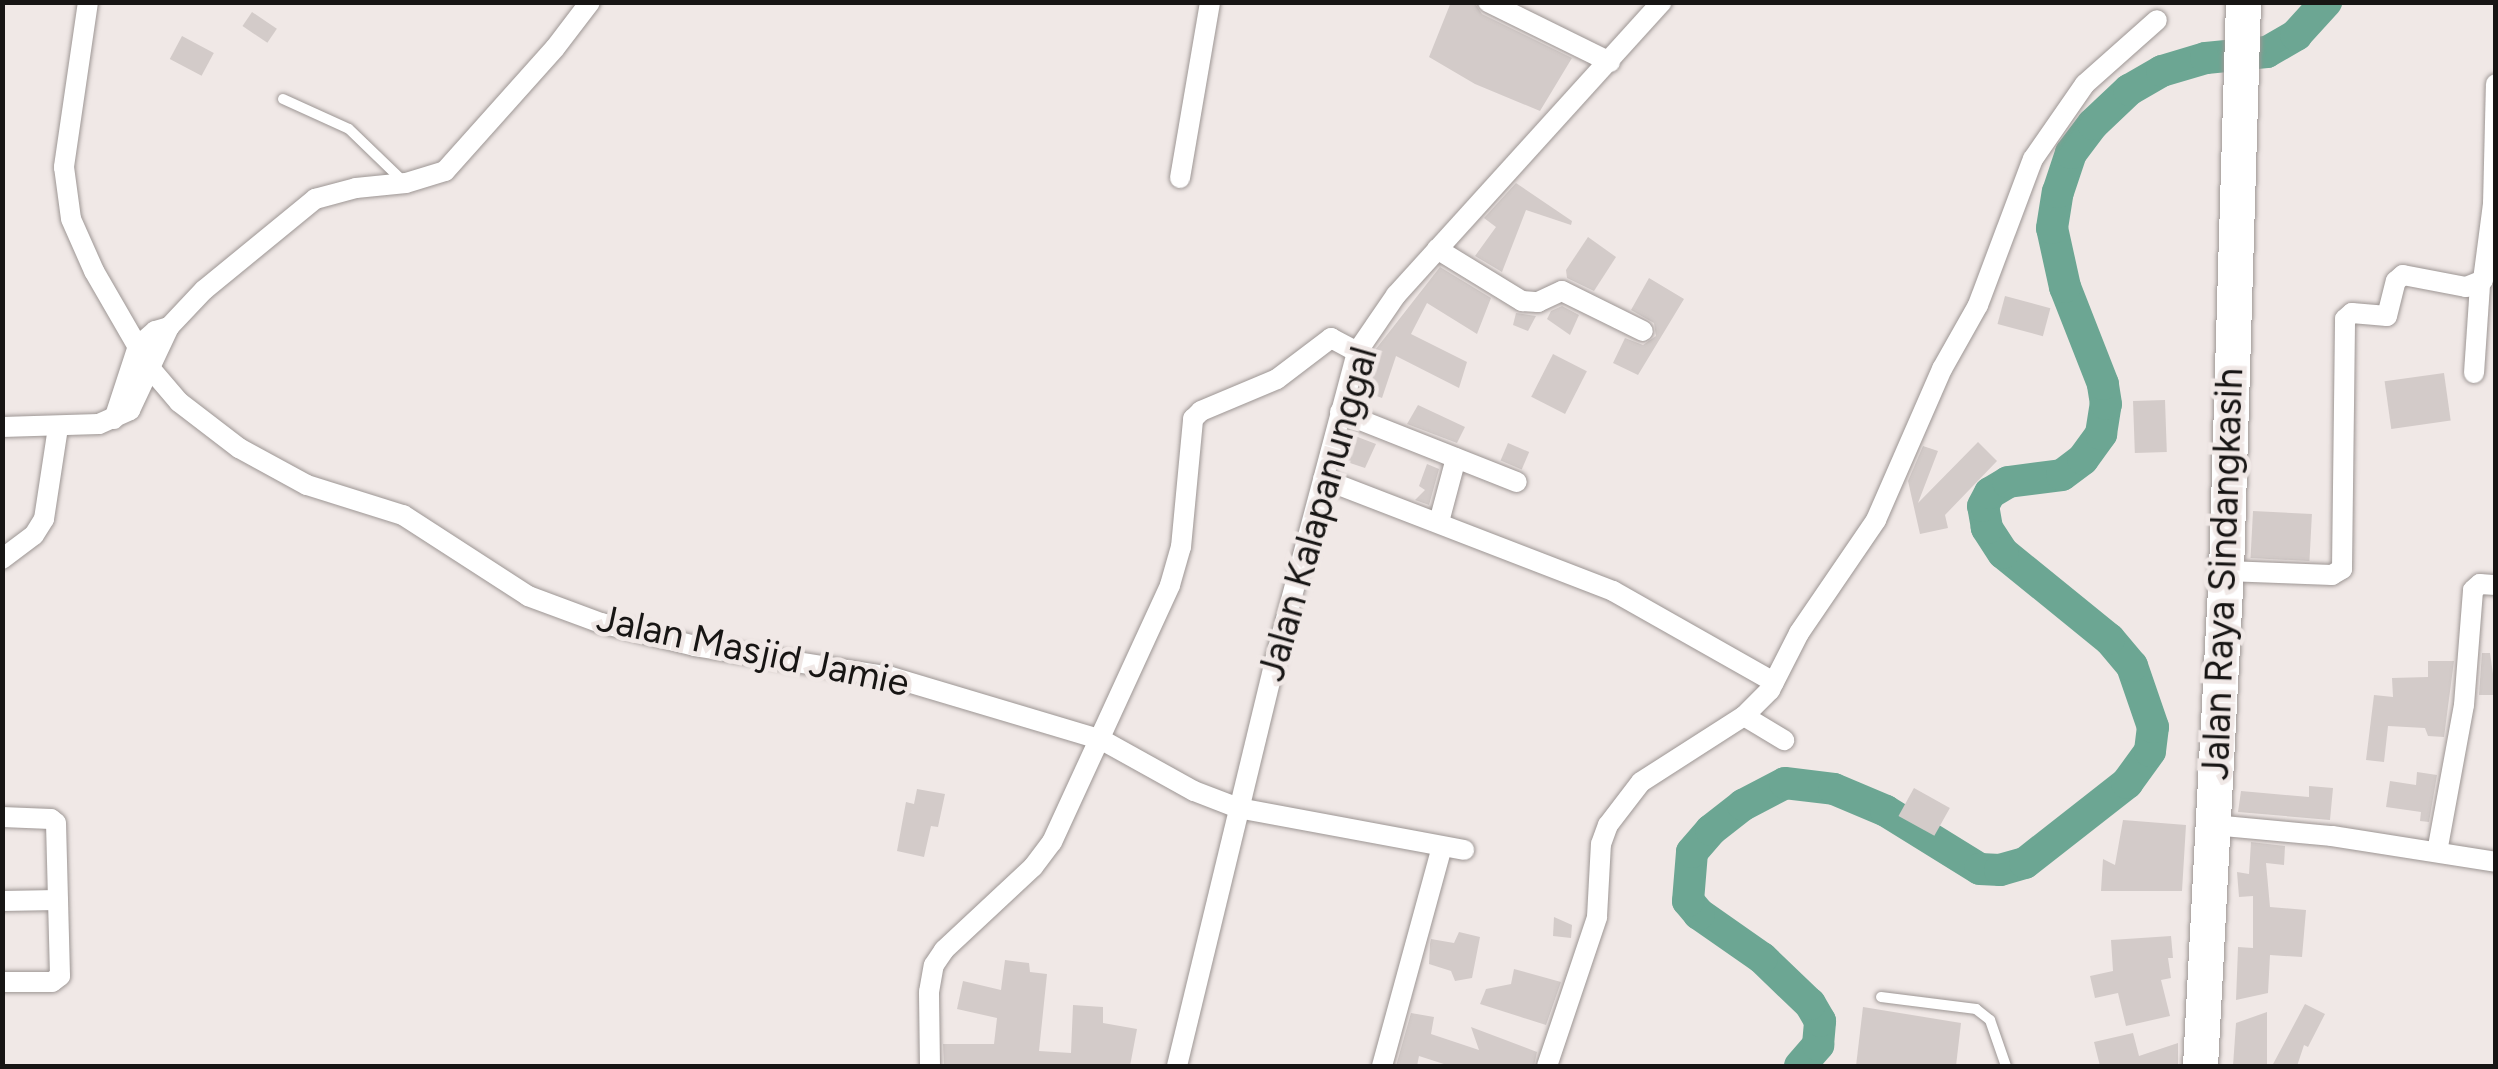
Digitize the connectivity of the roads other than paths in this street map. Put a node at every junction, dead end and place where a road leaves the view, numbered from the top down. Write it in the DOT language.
graph roads {
  1 [pos="88,2"];
  2 [pos="590,2"];
  3 [pos="1210,2"];
  4 [pos="1488,2"];
  5 [pos="1662,2"];
  6 [pos="2243,18"];
  7 [pos="2156,20"];
  8 [pos="1610,62"];
  9 [pos="2496,84"];
  10 [pos="283,99"];
  11 [pos="1180,178"];
  12 [pos="406,184"];
  13 [pos="1437,249"];
  14 [pos="2480,284"];
  15 [pos="1643,331"];
  16 [pos="1344,344"];
  17 [pos="144,356"];
  18 [pos="2474,373"];
  19 [pos="1340,412"];
  20 [pos="2,427"];
  21 [pos="58,428"];
  22 [pos="1456,458"];
  23 [pos="1323,479"];
  24 [pos="1517,482"];
  25 [pos="1439,522"];
  26 [pos="2,559"];
  27 [pos="2226,571"];
  28 [pos="2496,585"];
  29 [pos="1774,682"];
  30 [pos="1744,716"];
  31 [pos="1102,740"];
  32 [pos="1784,740"];
  33 [pos="1238,808"];
  34 [pos="2,817"];
  35 [pos="2214,825"];
  36 [pos="2437,852"];
  37 [pos="2496,862"];
  38 [pos="58,900"];
  39 [pos="2,901"];
  40 [pos="2,982"];
  41 [pos="1882,997"];
  42 [pos="930,1066"];
  43 [pos="1177,1066"];
  44 [pos="1382,1066"];
  45 [pos="1547,1066"];
  46 [pos="2006,1066"];
  47 [pos="2200,1066"];
  1 -- 17 [label="street, Jalan Masjid Jamie"];
  2 -- 12 [label="street"];
  3 -- 11 [label="street"];
  4 -- 8 [label="street"];
  5 -- 8 [label="street, Jalan Kalapanunggal"];
  6 -- 27 [label="highway, Jalan Raya Sindangkasih"];
  7 -- 29 [label="street"];
  8 -- 13 [label="street, Jalan Kalapanunggal"];
  9 -- 14 [label="street"];
  10 -- 12 [label="lane"];
  12 -- 17 [label="street"];
  13 -- 15 [label="street"];
  13 -- 16 [label="street, Jalan Kalapanunggal"];
  14 -- 18 [label="street"];
  14 -- 27 [label="street"];
  16 -- 19 [label="street, Jalan Kalapanunggal"];
  16 -- 31 [label="street"];
  17 -- 21 [label="street"];
  17 -- 31 [label="street, Jalan Masjid Jamie"];
  19 -- 22 [label="street"];
  19 -- 23 [label="street, Jalan Kalapanunggal"];
  20 -- 21 [label="street"];
  21 -- 26 [label="street"];
  22 -- 24 [label="street"];
  22 -- 25 [label="street"];
  23 -- 25 [label="street"];
  23 -- 33 [label="street, Jalan Kalapanunggal"];
  25 -- 29 [label="street"];
  27 -- 35 [label="highway, Jalan Raya Sindangkasih"];
  28 -- 36 [label="street"];
  29 -- 30 [label="street"];
  30 -- 32 [label="street"];
  30 -- 45 [label="street"];
  31 -- 33 [label="street, Jalan Masjid Jamie"];
  31 -- 42 [label="street"];
  33 -- 43 [label="street, Jalan Kalapanunggal"];
  33 -- 44 [label="street, Jalan Masjid Jamie"];
  34 -- 38 [label="street"];
  35 -- 36 [label="street"];
  35 -- 47 [label="highway, Jalan Raya Sindangkasih"];
  36 -- 37 [label="street"];
  38 -- 39 [label="street"];
  38 -- 40 [label="street"];
  41 -- 46 [label="lane"];
}
